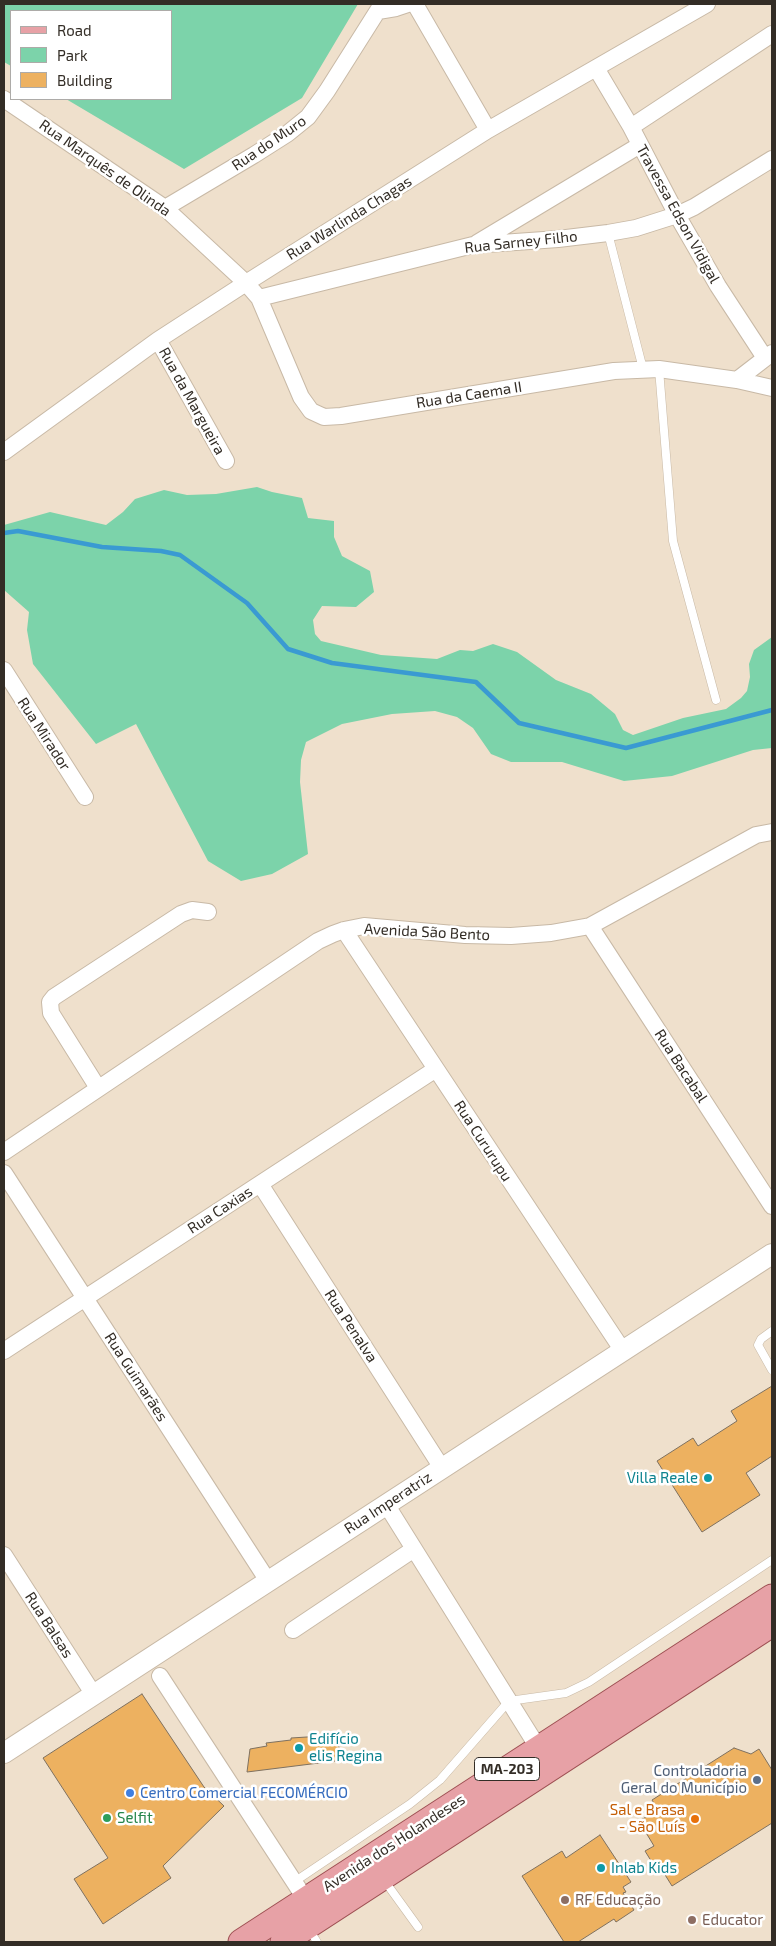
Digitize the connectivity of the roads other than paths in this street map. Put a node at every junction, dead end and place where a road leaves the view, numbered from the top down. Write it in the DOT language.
graph roads {
  1 [pos="408,4"];
  2 [pos="415,4"];
  3 [pos="707,4"];
  4 [pos="380,8"];
  5 [pos="772,34"];
  6 [pos="596,68"];
  7 [pos="4,99"];
  8 [pos="631,127"];
  9 [pos="488,130"];
  10 [pos="640,145"];
  11 [pos="772,159"];
  12 [pos="165,208"];
  13 [pos="677,216"];
  14 [pos="608,233"];
  15 [pos="473,245"];
  16 [pos="246,283"];
  17 [pos="259,298"];
  18 [pos="158,340"];
  19 [pos="769,355"];
  20 [pos="651,369"];
  21 [pos="737,380"];
  22 [pos="772,388"];
  23 [pos="4,452"];
  24 [pos="226,461"];
  25 [pos="4,670"];
  26 [pos="716,700"];
  27 [pos="85,797"];
  28 [pos="772,832"];
  29 [pos="208,912"];
  30 [pos="590,926"];
  31 [pos="344,930"];
  32 [pos="436,1069"];
  33 [pos="98,1088"];
  34 [pos="4,1152"];
  35 [pos="4,1173"];
  36 [pos="260,1184"];
  37 [pos="772,1206"];
  38 [pos="772,1254"];
  39 [pos="85,1298"];
  40 [pos="772,1332"];
  41 [pos="4,1351"];
  42 [pos="623,1351"];
  43 [pos="772,1370"];
  44 [pos="442,1468"];
  45 [pos="386,1504"];
  46 [pos="414,1549"];
  47 [pos="4,1555"];
  48 [pos="772,1560"];
  49 [pos="268,1581"];
  50 [pos="772,1596"];
  51 [pos="772,1624"];
  52 [pos="293,1630"];
  53 [pos="160,1676"];
  54 [pos="94,1694"];
  55 [pos="509,1701"];
  56 [pos="539,1748"];
  57 [pos="4,1753"];
  58 [pos="382,1878"];
  59 [pos="300,1891"];
  60 [pos="418,1927"];
  61 [pos="312,1934"];
  62 [pos="241,1942"];
  63 [pos="283,1942"];
  1 -- 4 [label="street"];
  2 -- 9 [label="street"];
  3 -- 6 [label="street, Rua Warlinda Chagas"];
  4 -- 12 [label="street, Rua do Muro"];
  5 -- 8 [label="street"];
  6 -- 8 [label="street, Travessa Edson Vidigal"];
  6 -- 9 [label="street, Rua Warlinda Chagas"];
  7 -- 12 [label="street, Rua Marquês de Olinda"];
  8 -- 10 [label="street, Travessa Edson Vidigal"];
  9 -- 16 [label="street, Rua Warlinda Chagas"];
  10 -- 13 [label="street, Travessa Edson Vidigal"];
  10 -- 15 [label="street"];
  11 -- 13 [label="street, Rua Sarney Filho"];
  12 -- 16 [label="street, Rua Marquês de Olinda"];
  13 -- 14 [label="street, Rua Sarney Filho"];
  13 -- 19 [label="street, Travessa Edson Vidigal"];
  14 -- 15 [label="street, Rua Sarney Filho"];
  14 -- 20 [label="lane"];
  15 -- 17 [label="street, Rua Sarney Filho"];
  16 -- 17 [label="street, Rua da Caema II"];
  16 -- 18 [label="street, Rua Warlinda Chagas"];
  17 -- 20 [label="street, Rua da Caema II"];
  18 -- 23 [label="street, Rua Warlinda Chagas"];
  18 -- 24 [label="street, Rua da Margueira"];
  19 -- 21 [label="street"];
  20 -- 21 [label="street, Rua da Caema II"];
  20 -- 26 [label="lane"];
  21 -- 22 [label="street, Rua da Caema II"];
  25 -- 27 [label="street, Rua Mirador"];
  28 -- 30 [label="street, Avenida São Bento"];
  29 -- 33 [label="street"];
  30 -- 31 [label="street, Avenida São Bento"];
  30 -- 37 [label="street, Rua Bacabal"];
  31 -- 32 [label="street, Rua Cururupu"];
  31 -- 33 [label="street, Avenida São Bento"];
  32 -- 36 [label="street, Rua Caxias"];
  32 -- 42 [label="street, Rua Cururupu"];
  33 -- 34 [label="street, Avenida São Bento"];
  35 -- 39 [label="street, Rua Guimarães"];
  36 -- 39 [label="street, Rua Caxias"];
  36 -- 44 [label="street, Rua Penalva"];
  38 -- 42 [label="street, Rua Imperatriz"];
  39 -- 41 [label="street, Rua Caxias"];
  39 -- 49 [label="street, Rua Guimarães"];
  40 -- 43 [label="lane"];
  42 -- 44 [label="street, Rua Imperatriz"];
  44 -- 45 [label="street, Rua Imperatriz"];
  45 -- 46 [label="street"];
  45 -- 49 [label="street, Rua Imperatriz"];
  46 -- 52 [label="street"];
  46 -- 55 [label="street"];
  47 -- 54 [label="street, Rua Balsas"];
  48 -- 55 [label="lane"];
  49 -- 54 [label="street, Rua Imperatriz"];
  50 -- 56 [label="main road, Avenida dos Holandeses / MA-203"];
  51 -- 58 [label="main road, Avenida dos Holandeses / MA-203"];
  53 -- 59 [label="street"];
  54 -- 57 [label="street, Rua Imperatriz"];
  55 -- 56 [label="street"];
  55 -- 59 [label="lane"];
  56 -- 59 [label="main road, Avenida dos Holandeses / MA-203"];
  58 -- 60 [label="lane"];
  58 -- 61 [label="main road, Avenida dos Holandeses / MA-203"];
  59 -- 62 [label="main road, Avenida dos Holandeses / MA-203"];
  61 -- 63 [label="main road, Avenida dos Holandeses / MA-203"];
}
